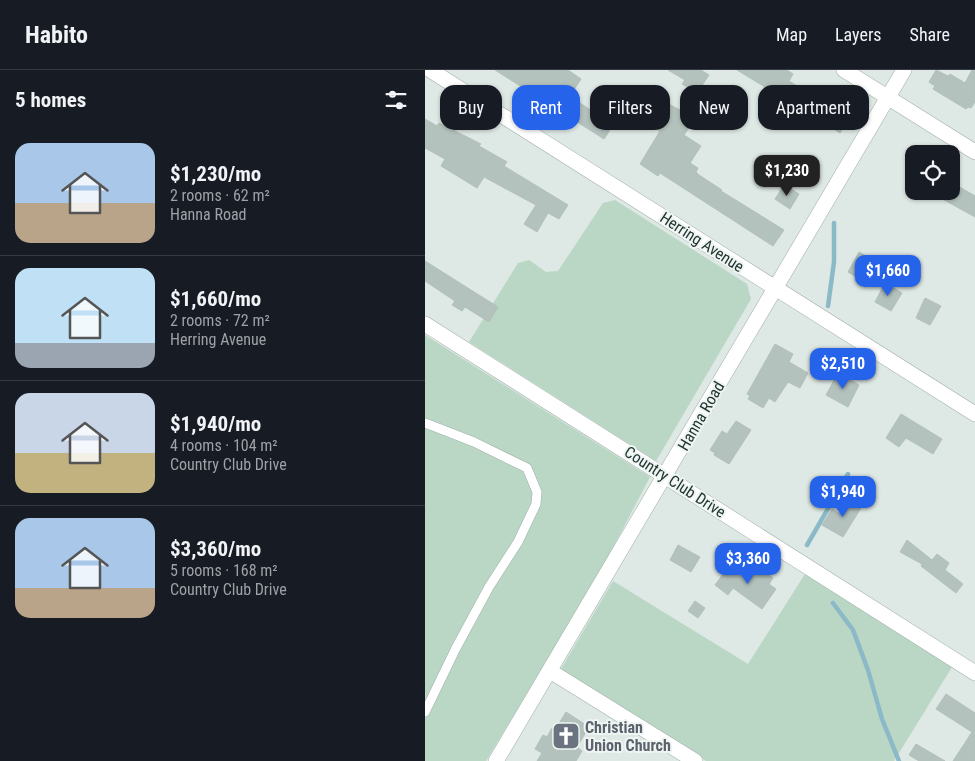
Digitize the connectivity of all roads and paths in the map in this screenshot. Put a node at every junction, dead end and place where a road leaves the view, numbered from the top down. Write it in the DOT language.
graph roads {
  1 [pos="430,70"];
  2 [pos="843,70"];
  3 [pos="904,70"];
  4 [pos="887,97"];
  5 [pos="975,152"];
  6 [pos="775,289"];
  7 [pos="425,324"];
  8 [pos="975,414"];
  9 [pos="425,423"];
  10 [pos="665,477"];
  11 [pos="551,671"];
  12 [pos="975,673"];
  13 [pos="425,712"];
  14 [pos="496,761"];
  15 [pos="695,761"];
  1 -- 6 [label="street, Herring Avenue"];
  2 -- 4 [label="street"];
  3 -- 4 [label="street, Hanna Road"];
  4 -- 5 [label="street"];
  4 -- 6 [label="street, Hanna Road"];
  6 -- 8 [label="street, Herring Avenue"];
  6 -- 10 [label="street, Hanna Road"];
  7 -- 10 [label="street, Country Club Drive"];
  9 -- 13 [label="lane"];
  10 -- 11 [label="street, Hanna Road"];
  10 -- 12 [label="street, Country Club Drive"];
  11 -- 14 [label="street, Hanna Road"];
  11 -- 15 [label="street"];
}
